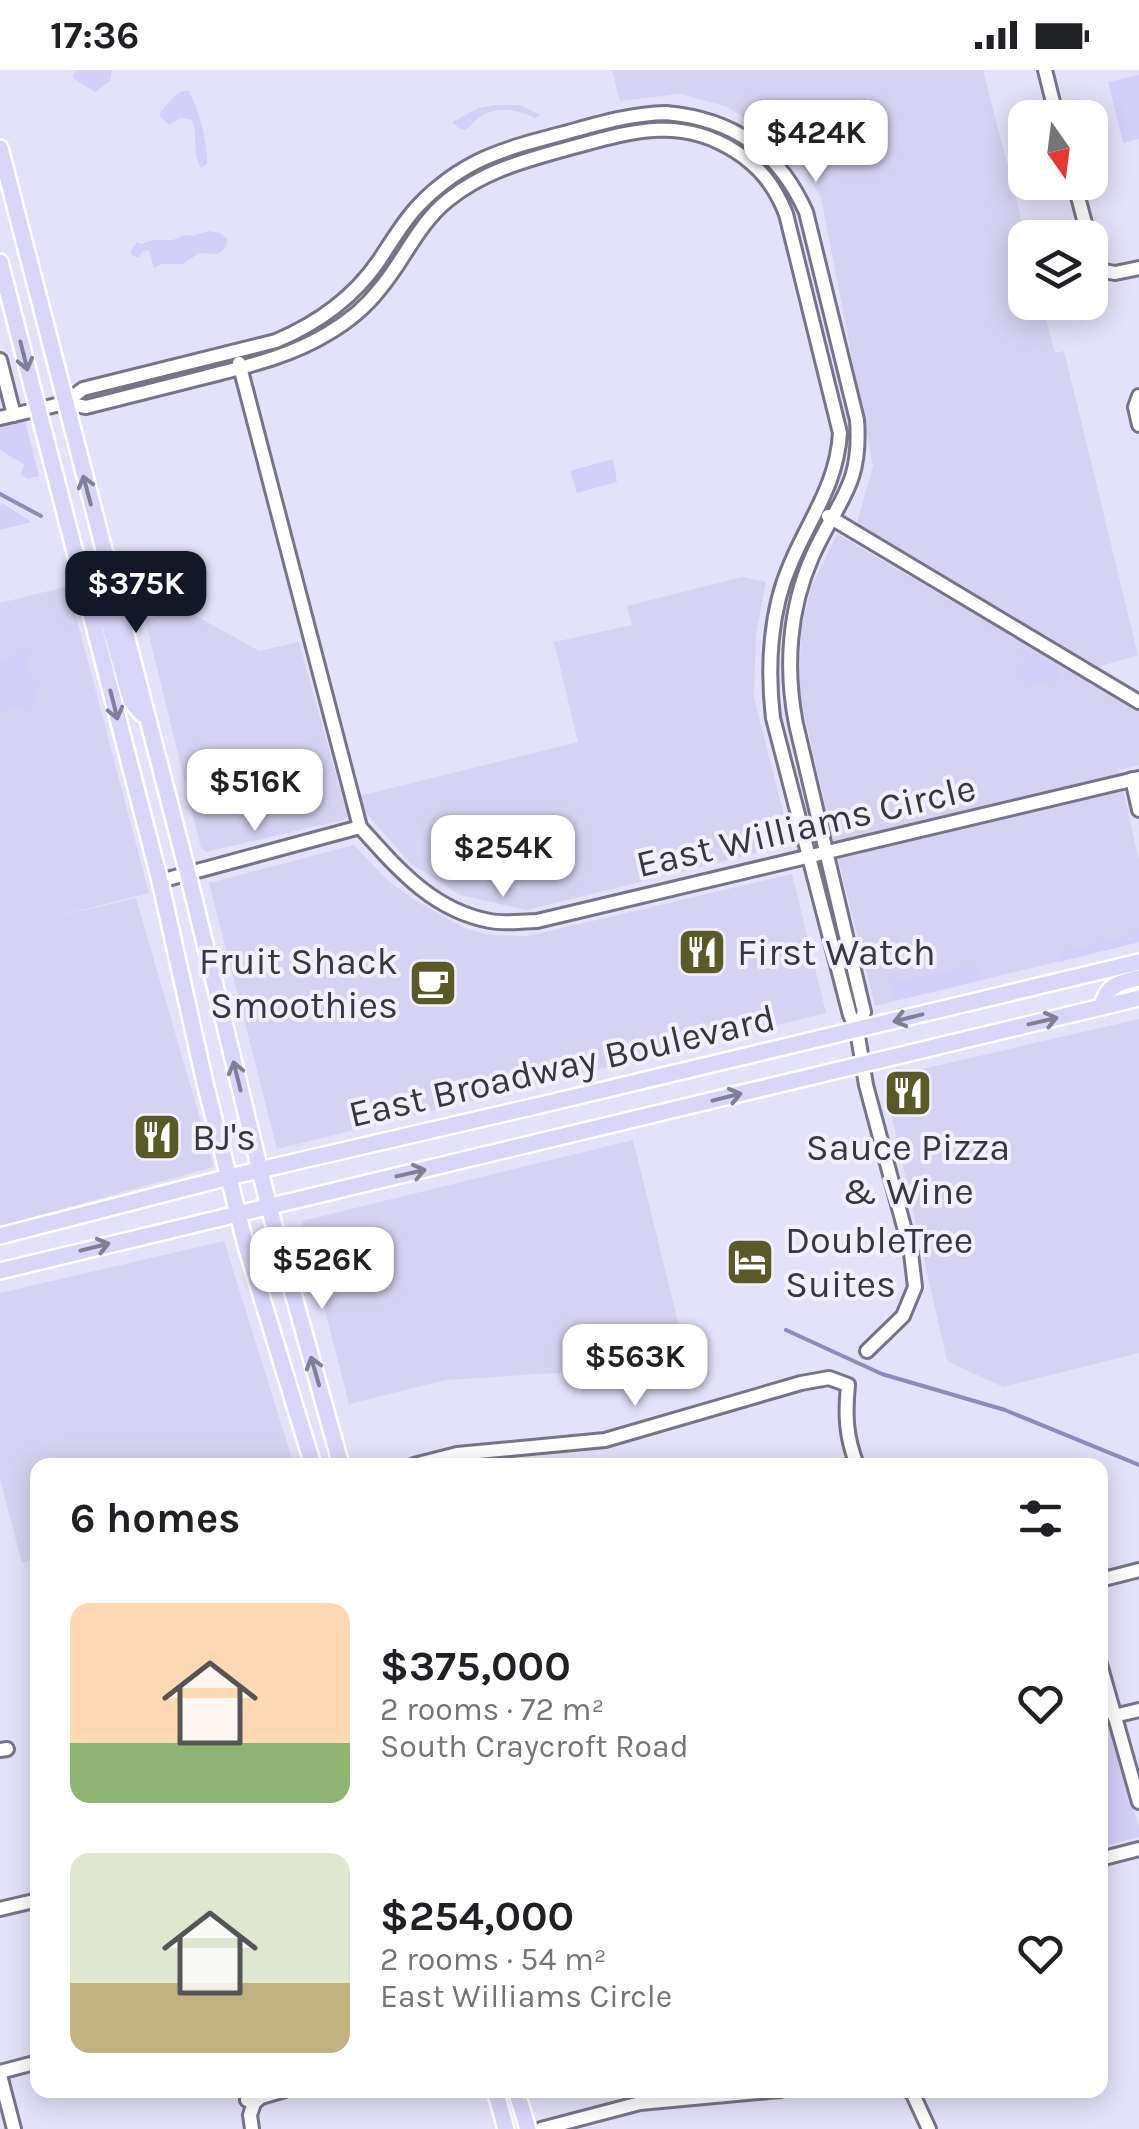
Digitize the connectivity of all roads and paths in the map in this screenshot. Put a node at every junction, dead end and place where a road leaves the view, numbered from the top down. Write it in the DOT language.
graph roads {
  1 [pos="1045,70"];
  2 [pos="1052,100"];
  3 [pos="0,148"];
  4 [pos="0,262"];
  5 [pos="1139,268"];
  6 [pos="1108,274"];
  7 [pos="236,351"];
  8 [pos="0,360"];
  9 [pos="240,368"];
  10 [pos="1139,396"];
  11 [pos="64,403"];
  12 [pos="38,410"];
  13 [pos="7,417"];
  14 [pos="1139,425"];
  15 [pos="817,511"];
  16 [pos="832,519"];
  17 [pos="90,611"];
  18 [pos="1139,702"];
  19 [pos="148,722"];
  20 [pos="1136,779"];
  21 [pos="1139,810"];
  22 [pos="360,827"];
  23 [pos="826,852"];
  24 [pos="809,855"];
  25 [pos="188,874"];
  26 [pos="160,881"];
  27 [pos="1139,962"];
  28 [pos="1139,978"];
  29 [pos="1139,998"];
  30 [pos="1102,1007"];
  31 [pos="857,1030"];
  32 [pos="862,1065"];
  33 [pos="260,1170"];
  34 [pos="228,1177"];
  35 [pos="269,1207"];
  36 [pos="238,1213"];
  37 [pos="0,1236"];
  38 [pos="0,1271"];
  39 [pos="867,1351"];
  40 [pos="312,1458"];
  41 [pos="339,1458"];
  42 [pos="441,1458"];
  43 [pos="854,1458"];
  44 [pos="1139,1570"];
  45 [pos="1108,1578"];
  46 [pos="1108,1694"];
  47 [pos="1139,1710"];
  48 [pos="1114,1716"];
  49 [pos="1139,1802"];
  50 [pos="1139,1850"];
  51 [pos="1108,1858"];
  52 [pos="30,1902"];
  53 [pos="0,1909"];
  54 [pos="30,2065"];
  55 [pos="0,2074"];
  56 [pos="258,2098"];
  57 [pos="497,2098"];
  58 [pos="518,2098"];
  59 [pos="694,2098"];
  60 [pos="915,2098"];
  61 [pos="14,2129"];
  62 [pos="252,2129"];
  63 [pos="506,2129"];
  64 [pos="528,2129"];
  65 [pos="541,2129"];
  66 [pos="929,2129"];
  1 -- 2 [label="street"];
  3 -- 11 [label="main road"];
  4 -- 12 [label="main road, one-way"];
  5 -- 6 [label="street"];
  7 -- 9 [label="street, East Williams Circle"];
  7 -- 11 [label="street"];
  7 -- 16 [label="street"];
  8 -- 13 [label="street"];
  9 -- 11 [label="street"];
  9 -- 15 [label="street"];
  9 -- 22 [label="street, East Williams Circle"];
  10 -- 14 [label="street"];
  11 -- 12 [label="street"];
  19 -- 11 [label="main road, one-way"];
  12 -- 13 [label="street"];
  12 -- 17 [label="main road"];
  15 -- 16 [label="street"];
  15 -- 24 [label="street"];
  16 -- 18 [label="street"];
  16 -- 23 [label="street"];
  17 -- 19 [label="main road"];
  17 -- 26 [label="main road, one-way"];
  19 -- 25 [label="main road"];
  20 -- 21 [label="street, East Williams Circle"];
  20 -- 23 [label="street, East Williams Circle"];
  22 -- 24 [label="street, East Williams Circle"];
  22 -- 25 [label="street"];
  23 -- 24 [label="street, East Williams Circle"];
  23 -- 31 [label="street"];
  24 -- 31 [label="street"];
  25 -- 26 [label="street"];
  33 -- 25 [label="main road, one-way"];
  26 -- 34 [label="main road"];
  27 -- 31 [label="main road, East Broadway Boulevard, one-way"];
  28 -- 30 [label="main road"];
  29 -- 30 [label="main road, East Broadway Boulevard"];
  32 -- 30 [label="main road, East Broadway Boulevard, one-way"];
  31 -- 32 [label="street"];
  31 -- 33 [label="main road, East Broadway Boulevard"];
  35 -- 32 [label="main road, East Broadway Boulevard, one-way"];
  32 -- 39 [label="street"];
  33 -- 34 [label="main road, East Broadway Boulevard"];
  33 -- 35 [label="main road"];
  34 -- 36 [label="main road"];
  34 -- 37 [label="main road, East Broadway Boulevard"];
  35 -- 36 [label="main road, East Broadway Boulevard"];
  41 -- 35 [label="main road, one-way"];
  38 -- 36 [label="main road, East Broadway Boulevard, one-way"];
  36 -- 40 [label="main road"];
  42 -- 43 [label="street"];
  44 -- 45 [label="street"];
  46 -- 48 [label="street"];
  47 -- 48 [label="street"];
  48 -- 49 [label="street"];
  50 -- 51 [label="street"];
  52 -- 53 [label="street"];
  54 -- 55 [label="street"];
  55 -- 61 [label="street"];
  56 -- 62 [label="street"];
  57 -- 63 [label="main road"];
  58 -- 64 [label="main road"];
  59 -- 65 [label="street"];
  60 -- 66 [label="street"];
}
